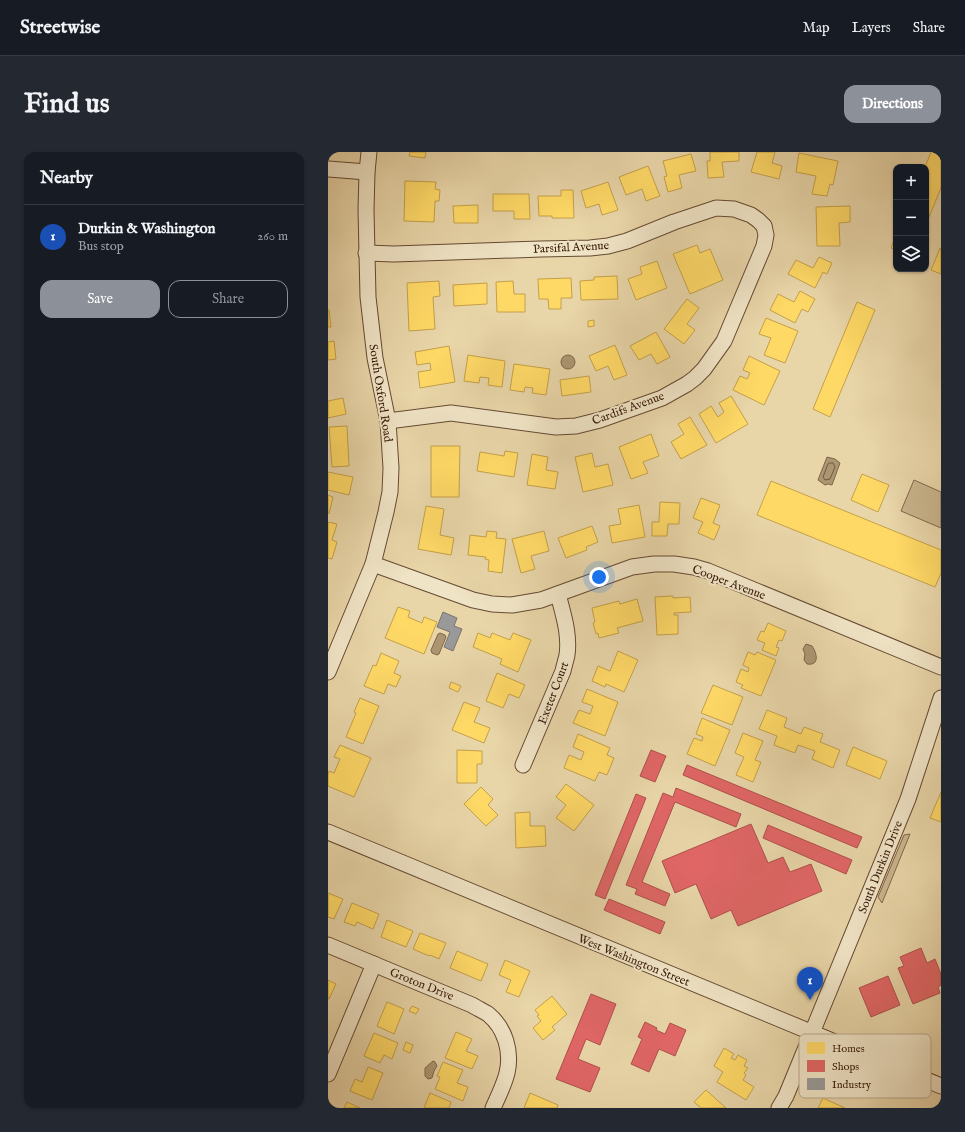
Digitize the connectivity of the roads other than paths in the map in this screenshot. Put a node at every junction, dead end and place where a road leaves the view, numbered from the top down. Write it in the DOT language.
graph roads {
  1 [pos="369,152"];
  2 [pos="328,169"];
  3 [pos="367,172"];
  4 [pos="769,224"];
  5 [pos="366,253"];
  6 [pos="388,421"];
  7 [pos="373,564"];
  8 [pos="558,594"];
  9 [pos="941,667"];
  10 [pos="328,672"];
  11 [pos="941,698"];
  12 [pos="523,766"];
  13 [pos="328,832"];
  14 [pos="328,945"];
  15 [pos="374,964"];
  16 [pos="811,1033"];
  17 [pos="799,1063"];
  18 [pos="328,1074"];
  19 [pos="931,1082"];
  20 [pos="941,1086"];
  21 [pos="493,1108"];
  22 [pos="779,1108"];
  1 -- 3 [label="street, South Oxford Road"];
  2 -- 3 [label="street"];
  3 -- 5 [label="street, South Oxford Road"];
  4 -- 5 [label="street, Parsifal Avenue"];
  4 -- 6 [label="street, Cardifs Avenue"];
  5 -- 6 [label="street, South Oxford Road"];
  6 -- 7 [label="street, South Oxford Road"];
  7 -- 8 [label="street, Cooper Avenue"];
  7 -- 10 [label="street, South Oxford Road"];
  8 -- 9 [label="street, Cooper Avenue"];
  8 -- 12 [label="street, Exeter Court"];
  11 -- 16 [label="street, South Durkin Drive"];
  13 -- 16 [label="street, West Washington Street"];
  14 -- 15 [label="street, Groton Drive"];
  15 -- 18 [label="street"];
  15 -- 21 [label="street, Groton Drive"];
  17 -- 22 [label="street, South Durkin Drive"];
  19 -- 20 [label="street, West Washington Street"];
}
